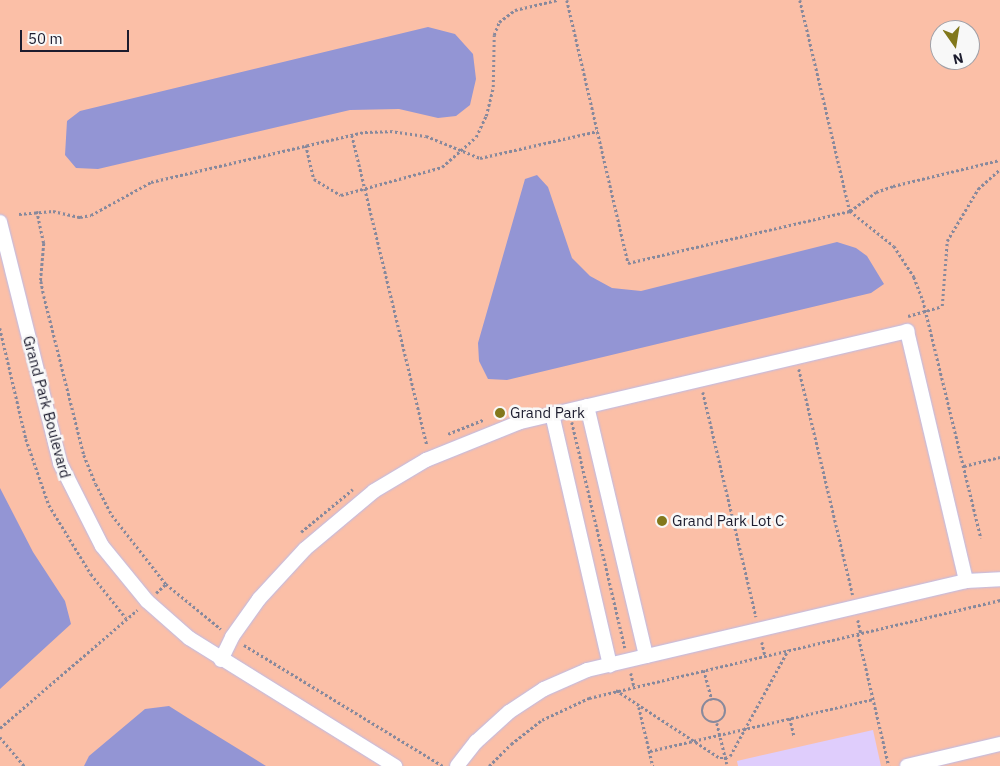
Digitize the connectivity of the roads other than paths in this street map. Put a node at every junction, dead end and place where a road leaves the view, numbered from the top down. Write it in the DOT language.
graph roads {
  1 [pos="0,222"];
  2 [pos="587,406"];
  3 [pos="552,414"];
  4 [pos="1000,579"];
  5 [pos="966,581"];
  6 [pos="646,656"];
  7 [pos="221,660"];
  8 [pos="610,665"];
  9 [pos="1000,744"];
  10 [pos="395,766"];
  11 [pos="457,766"];
  12 [pos="907,766"];
  1 -- 7 [label="street, Grand Park Boulevard"];
  2 -- 3 [label="street"];
  2 -- 5 [label="street"];
  2 -- 6 [label="street"];
  3 -- 7 [label="street"];
  3 -- 8 [label="street"];
  4 -- 5 [label="street"];
  5 -- 6 [label="street"];
  6 -- 8 [label="street"];
  7 -- 10 [label="street, Grand Park Boulevard"];
  8 -- 11 [label="street"];
  9 -- 12 [label="street"];
}
